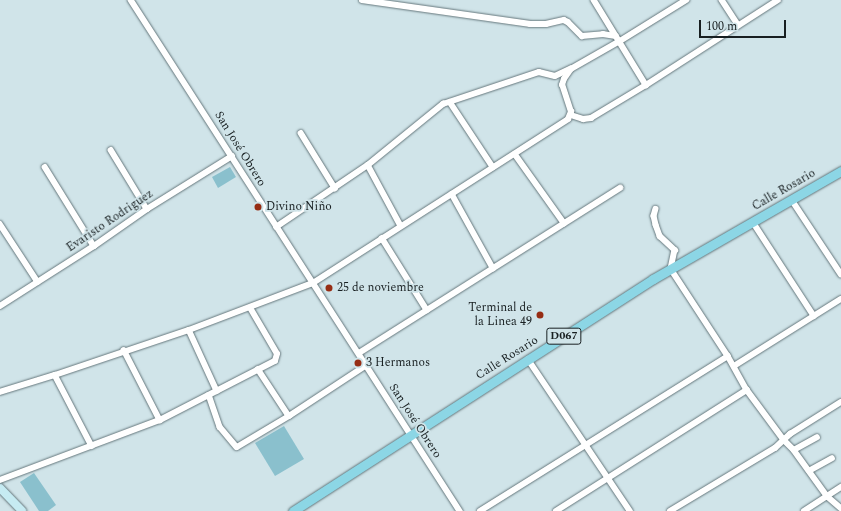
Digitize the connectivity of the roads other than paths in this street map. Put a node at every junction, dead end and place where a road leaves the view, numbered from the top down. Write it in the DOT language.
graph roads {
  1 [pos="131,0"];
  2 [pos="362,0"];
  3 [pos="594,0"];
  4 [pos="686,0"];
  5 [pos="722,0"];
  6 [pos="778,0"];
  7 [pos="738,25"];
  8 [pos="616,36"];
  9 [pos="620,41"];
  10 [pos="571,68"];
  11 [pos="646,85"];
  12 [pos="450,102"];
  13 [pos="571,115"];
  14 [pos="300,133"];
  15 [pos="111,150"];
  16 [pos="515,154"];
  17 [pos="232,156"];
  18 [pos="368,165"];
  19 [pos="45,166"];
  20 [pos="493,167"];
  21 [pos="841,171"];
  22 [pos="335,188"];
  23 [pos="620,188"];
  24 [pos="452,194"];
  25 [pos="792,200"];
  26 [pos="147,209"];
  27 [pos="656,209"];
  28 [pos="752,222"];
  29 [pos="564,223"];
  30 [pos="401,226"];
  31 [pos="1,227"];
  32 [pos="276,227"];
  33 [pos="382,238"];
  34 [pos="94,246"];
  35 [pos="493,268"];
  36 [pos="671,269"];
  37 [pos="841,274"];
  38 [pos="38,282"];
  39 [pos="313,282"];
  40 [pos="841,299"];
  41 [pos="0,306"];
  42 [pos="250,308"];
  43 [pos="427,310"];
  44 [pos="814,316"];
  45 [pos="189,330"];
  46 [pos="124,350"];
  47 [pos="359,353"];
  48 [pos="728,356"];
  49 [pos="528,359"];
  50 [pos="366,366"];
  51 [pos="734,366"];
  52 [pos="258,369"];
  53 [pos="56,375"];
  54 [pos="747,390"];
  55 [pos="217,391"];
  56 [pos="0,392"];
  57 [pos="210,395"];
  58 [pos="841,402"];
  59 [pos="289,416"];
  60 [pos="160,420"];
  61 [pos="411,434"];
  62 [pos="817,437"];
  63 [pos="784,440"];
  64 [pos="586,445"];
  65 [pos="92,446"];
  66 [pos="794,450"];
  67 [pos="832,458"];
  68 [pos="809,471"];
  69 [pos="608,478"];
  70 [pos="0,480"];
  71 [pos="841,487"];
  72 [pos="0,488"];
  73 [pos="827,496"];
  74 [pos="841,508"];
  75 [pos="22,511"];
  76 [pos="293,511"];
  77 [pos="460,511"];
  78 [pos="480,511"];
  79 [pos="556,511"];
  80 [pos="630,511"];
  81 [pos="670,511"];
  82 [pos="804,511"];
  1 -- 17 [label="street, San José Obrero"];
  2 -- 8 [label="street"];
  3 -- 8 [label="street"];
  4 -- 9 [label="street"];
  5 -- 7 [label="street"];
  6 -- 7 [label="street"];
  7 -- 11 [label="street"];
  8 -- 9 [label="street"];
  9 -- 10 [label="street"];
  9 -- 11 [label="street"];
  10 -- 12 [label="street"];
  10 -- 13 [label="street"];
  11 -- 13 [label="street"];
  12 -- 18 [label="street"];
  12 -- 20 [label="street"];
  13 -- 16 [label="street"];
  14 -- 22 [label="street"];
  15 -- 26 [label="street"];
  16 -- 20 [label="street"];
  16 -- 29 [label="street"];
  17 -- 26 [label="street, Evaristo Rodriguez"];
  17 -- 32 [label="street, San José Obrero"];
  18 -- 22 [label="street"];
  18 -- 30 [label="street"];
  19 -- 34 [label="street"];
  20 -- 24 [label="street"];
  21 -- 25 [label="main road, Calle Rosario / D067"];
  22 -- 32 [label="street"];
  23 -- 29 [label="street"];
  24 -- 30 [label="street"];
  24 -- 35 [label="street"];
  25 -- 28 [label="main road, Calle Rosario / D067"];
  25 -- 37 [label="street"];
  26 -- 34 [label="street, Evaristo Rodriguez"];
  27 -- 36 [label="street"];
  28 -- 36 [label="main road, Calle Rosario / D067"];
  28 -- 44 [label="street"];
  29 -- 35 [label="street"];
  30 -- 33 [label="street"];
  31 -- 38 [label="street"];
  32 -- 39 [label="street, San José Obrero"];
  33 -- 39 [label="street"];
  33 -- 43 [label="street"];
  34 -- 38 [label="street, Evaristo Rodriguez"];
  35 -- 43 [label="street"];
  36 -- 48 [label="street"];
  36 -- 49 [label="main road, Calle Rosario / D067"];
  38 -- 41 [label="street, Evaristo Rodriguez"];
  39 -- 42 [label="street"];
  39 -- 47 [label="street, San José Obrero"];
  40 -- 44 [label="street"];
  42 -- 45 [label="street"];
  42 -- 52 [label="street"];
  43 -- 47 [label="street"];
  44 -- 51 [label="street"];
  45 -- 46 [label="street"];
  45 -- 55 [label="street"];
  46 -- 53 [label="street"];
  46 -- 60 [label="street"];
  47 -- 50 [label="street, San José Obrero"];
  48 -- 51 [label="street"];
  48 -- 64 [label="street"];
  49 -- 61 [label="main road, Calle Rosario / D067"];
  49 -- 64 [label="street"];
  50 -- 59 [label="street"];
  50 -- 61 [label="street, San José Obrero"];
  51 -- 54 [label="street"];
  52 -- 55 [label="street"];
  52 -- 59 [label="street"];
  53 -- 56 [label="street"];
  53 -- 65 [label="street"];
  54 -- 63 [label="street"];
  54 -- 69 [label="street"];
  55 -- 57 [label="street"];
  57 -- 59 [label="street"];
  57 -- 60 [label="street"];
  58 -- 63 [label="street"];
  60 -- 65 [label="street"];
  61 -- 76 [label="main road, Calle Rosario / D067"];
  61 -- 77 [label="street, San José Obrero"];
  62 -- 66 [label="street"];
  63 -- 66 [label="street"];
  63 -- 81 [label="street"];
  64 -- 69 [label="street"];
  64 -- 78 [label="street"];
  65 -- 70 [label="street"];
  66 -- 68 [label="street"];
  67 -- 68 [label="street"];
  68 -- 73 [label="street"];
  69 -- 79 [label="street"];
  69 -- 80 [label="street"];
  71 -- 73 [label="street"];
  72 -- 75 [label="street"];
  73 -- 74 [label="street"];
  73 -- 82 [label="street"];
}
